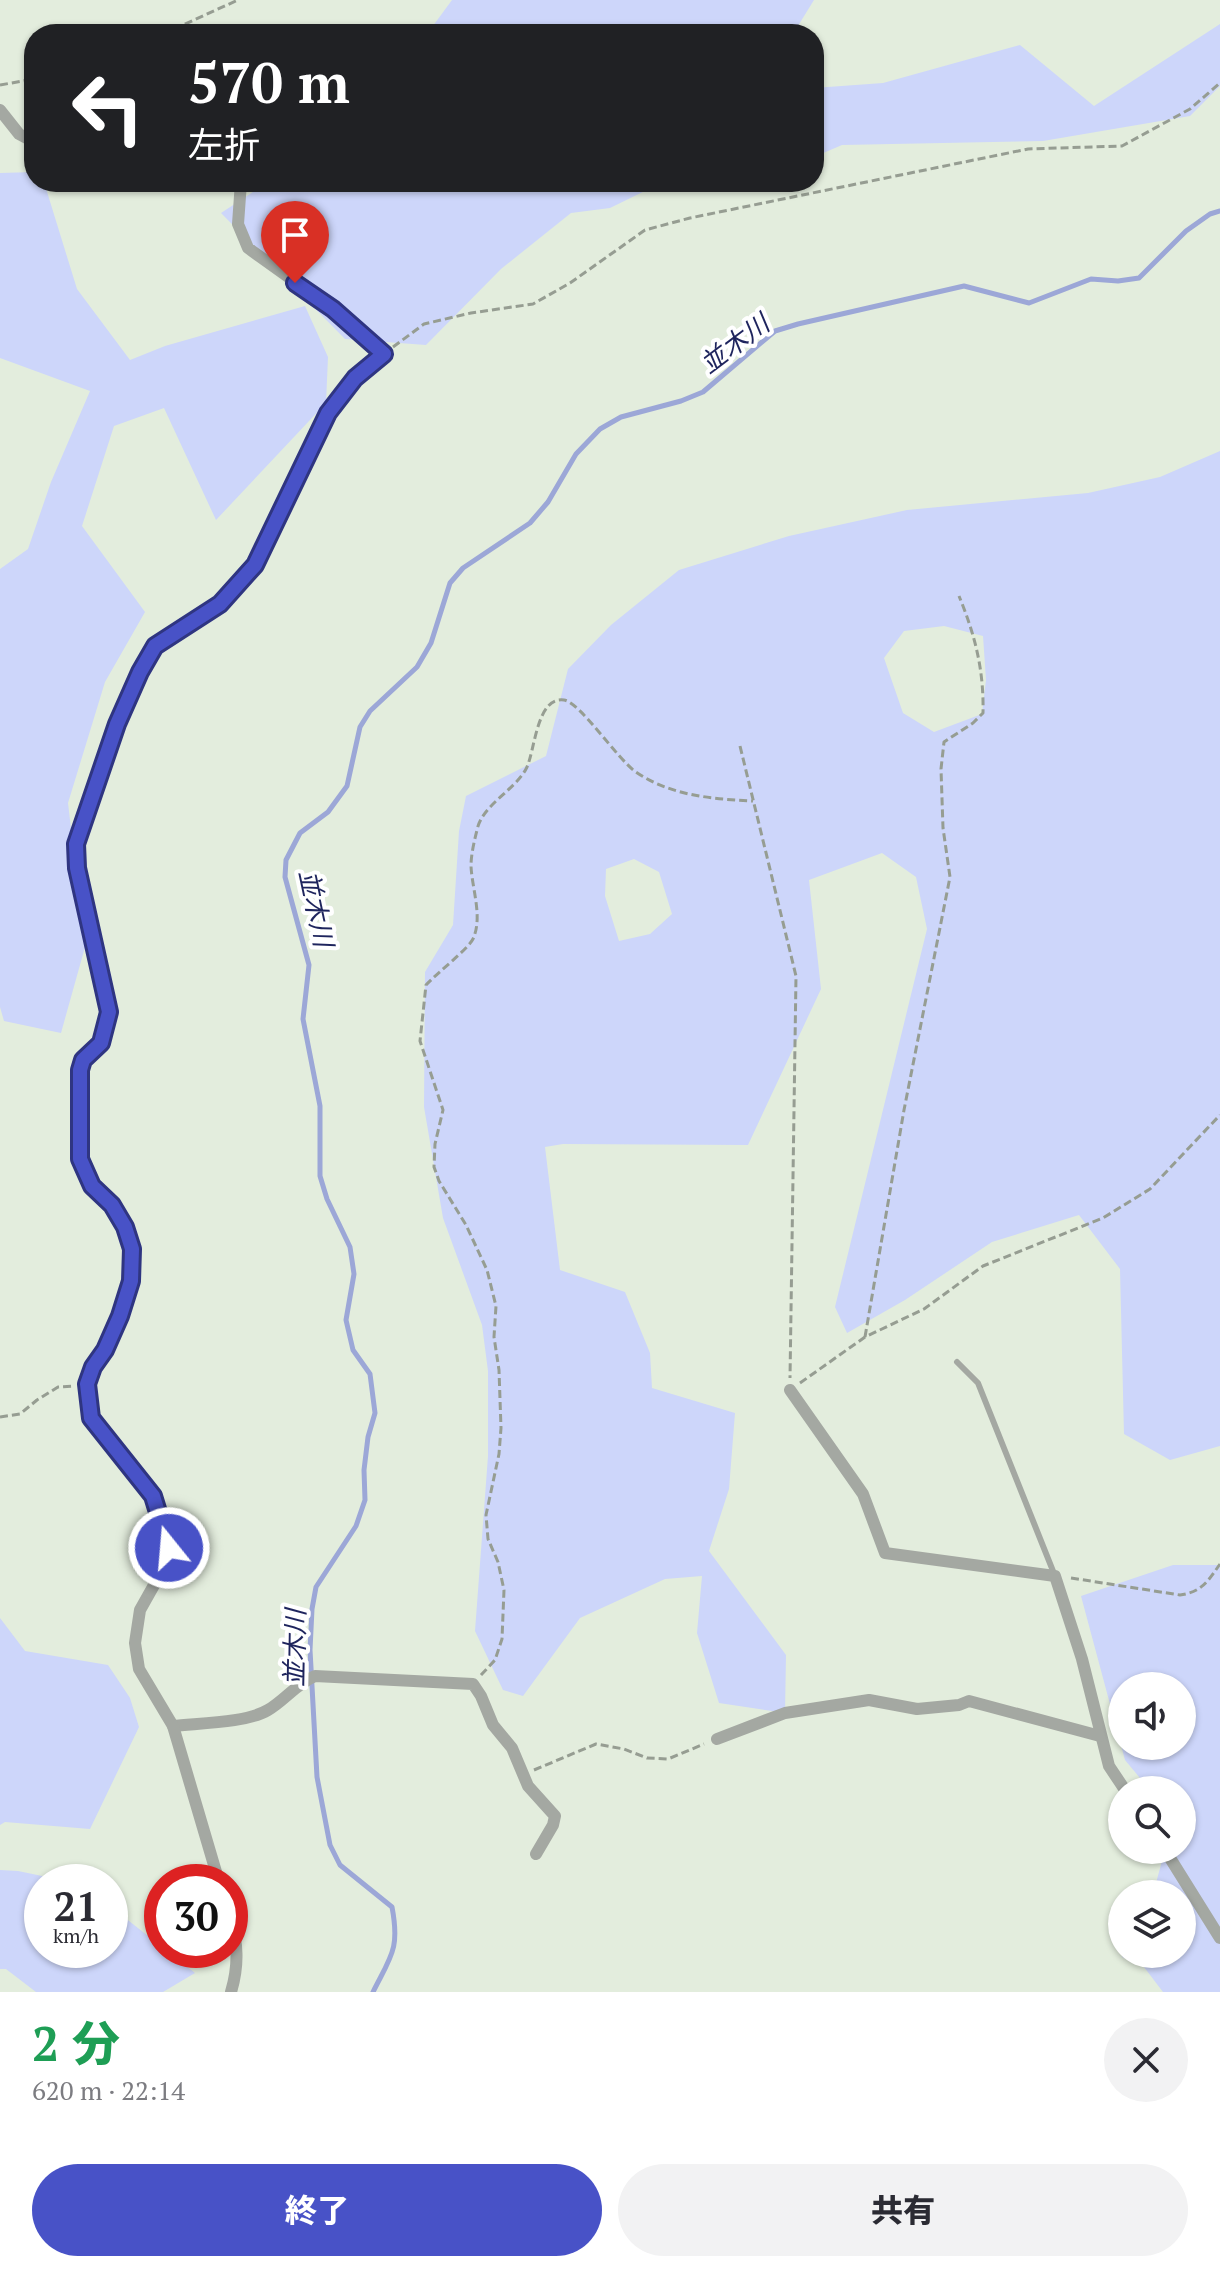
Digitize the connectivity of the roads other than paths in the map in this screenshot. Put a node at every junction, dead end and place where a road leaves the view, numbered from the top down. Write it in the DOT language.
graph roads {
  1 [pos="0,110"];
  2 [pos="24,137"];
  3 [pos="240,192"];
  4 [pos="957,1362"];
  5 [pos="790,1390"];
  6 [pos="1055,1576"];
  7 [pos="173,1726"];
  8 [pos="1100,1736"];
  9 [pos="717,1739"];
  10 [pos="1116,1776"];
  11 [pos="536,1854"];
  12 [pos="214,1864"];
  13 [pos="1174,1864"];
  14 [pos="1220,1938"];
  15 [pos="236,1968"];
  16 [pos="231,1992"];
  1 -- 2 [label="street"];
  3 -- 7 [label="street"];
  4 -- 6 [label="lane"];
  5 -- 6 [label="street"];
  6 -- 8 [label="street"];
  7 -- 11 [label="street"];
  7 -- 12 [label="street"];
  8 -- 9 [label="street"];
  8 -- 10 [label="street"];
  13 -- 14 [label="street"];
  15 -- 16 [label="street"];
}
